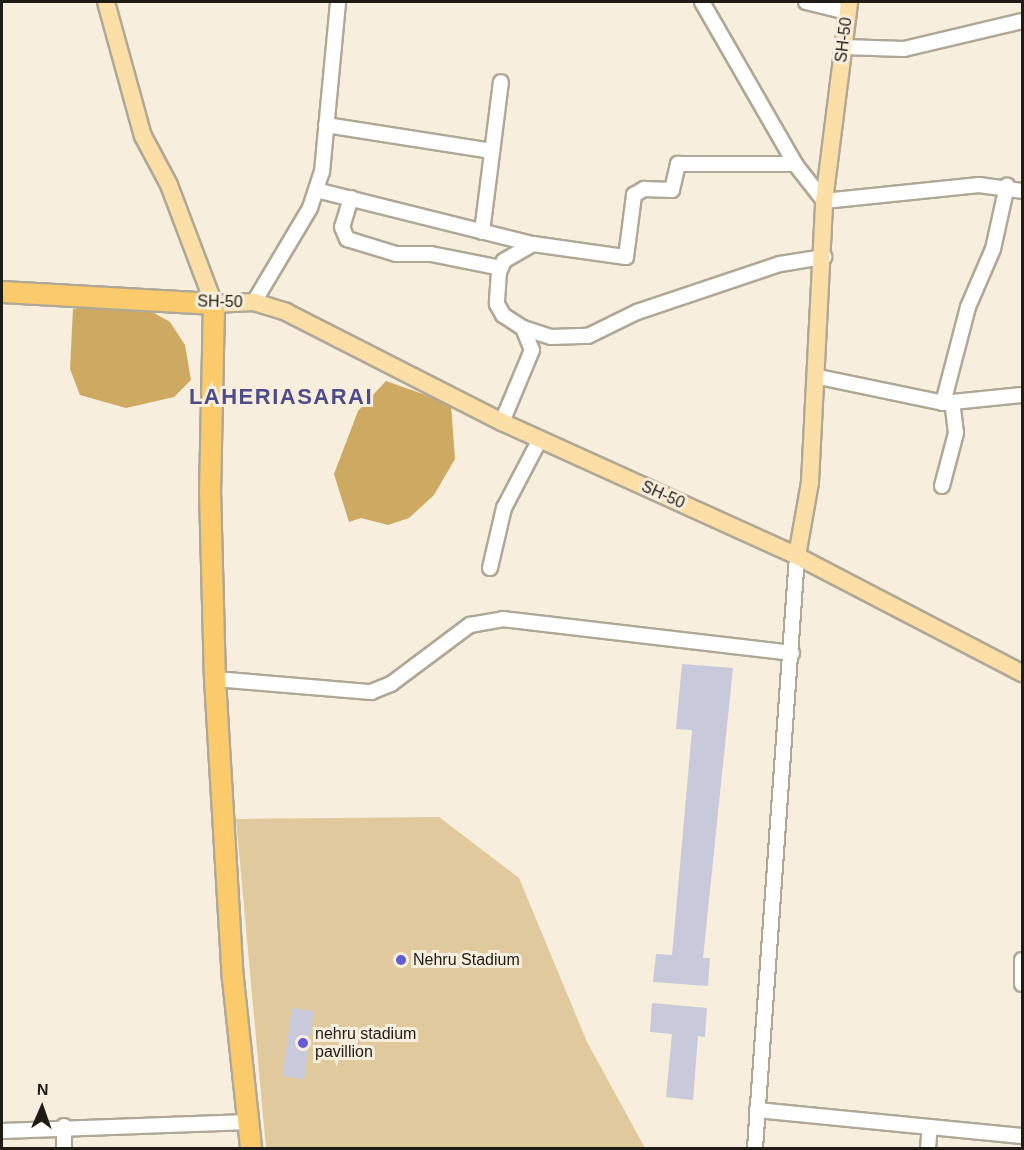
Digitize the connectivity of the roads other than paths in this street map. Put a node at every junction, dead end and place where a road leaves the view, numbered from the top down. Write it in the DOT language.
graph roads {
  1 [pos="106,2"];
  2 [pos="338,2"];
  3 [pos="702,2"];
  4 [pos="806,2"];
  5 [pos="848,7"];
  6 [pos="1023,21"];
  7 [pos="843,47"];
  8 [pos="501,82"];
  9 [pos="326,125"];
  10 [pos="492,152"];
  11 [pos="795,164"];
  12 [pos="1007,186"];
  13 [pos="316,190"];
  14 [pos="1023,191"];
  15 [pos="351,198"];
  16 [pos="824,201"];
  17 [pos="482,232"];
  18 [pos="533,244"];
  19 [pos="824,257"];
  20 [pos="501,268"];
  21 [pos="2,292"];
  22 [pos="254,302"];
  23 [pos="214,304"];
  24 [pos="523,328"];
  25 [pos="819,377"];
  26 [pos="1023,395"];
  27 [pos="948,402"];
  28 [pos="502,422"];
  29 [pos="540,439"];
  30 [pos="942,486"];
  31 [pos="797,556"];
  32 [pos="490,568"];
  33 [pos="792,653"];
  34 [pos="1023,673"];
  35 [pos="215,678"];
  36 [pos="1023,960"];
  37 [pos="1023,984"];
  38 [pos="757,1110"];
  39 [pos="249,1122"];
  40 [pos="64,1126"];
  41 [pos="930,1127"];
  42 [pos="2,1131"];
  43 [pos="1023,1136"];
  44 [pos="64,1149"];
  45 [pos="251,1149"];
  46 [pos="755,1149"];
  47 [pos="928,1149"];
  1 -- 23 [label="main road"];
  2 -- 9 [label="street"];
  3 -- 11 [label="street"];
  4 -- 5 [label="street"];
  5 -- 7 [label="main road, SH-50"];
  6 -- 7 [label="street"];
  7 -- 16 [label="main road, SH-50"];
  8 -- 10 [label="street"];
  9 -- 10 [label="street"];
  9 -- 13 [label="street"];
  10 -- 17 [label="street"];
  11 -- 16 [label="street"];
  11 -- 18 [label="street"];
  12 -- 14 [label="street"];
  12 -- 16 [label="street"];
  12 -- 27 [label="street"];
  13 -- 15 [label="street"];
  13 -- 22 [label="street"];
  15 -- 17 [label="street"];
  15 -- 20 [label="street"];
  16 -- 19 [label="main road, SH-50"];
  17 -- 18 [label="street"];
  18 -- 20 [label="street"];
  19 -- 24 [label="street"];
  19 -- 25 [label="main road, SH-50"];
  20 -- 24 [label="street"];
  21 -- 23 [label="highway, SH-50"];
  22 -- 23 [label="main road, SH-50"];
  22 -- 28 [label="main road, SH-50"];
  23 -- 35 [label="highway"];
  24 -- 28 [label="street"];
  25 -- 27 [label="street"];
  25 -- 31 [label="main road, SH-50"];
  26 -- 27 [label="street"];
  27 -- 30 [label="street"];
  28 -- 29 [label="main road, SH-50"];
  29 -- 31 [label="main road, SH-50"];
  29 -- 32 [label="street"];
  31 -- 33 [label="street"];
  31 -- 34 [label="main road"];
  33 -- 35 [label="street"];
  33 -- 38 [label="street"];
  35 -- 39 [label="highway"];
  36 -- 37 [label="street"];
  38 -- 41 [label="street"];
  38 -- 46 [label="street"];
  39 -- 40 [label="street"];
  39 -- 45 [label="highway"];
  40 -- 42 [label="street"];
  40 -- 44 [label="street"];
  41 -- 43 [label="street"];
  41 -- 47 [label="street"];
}
